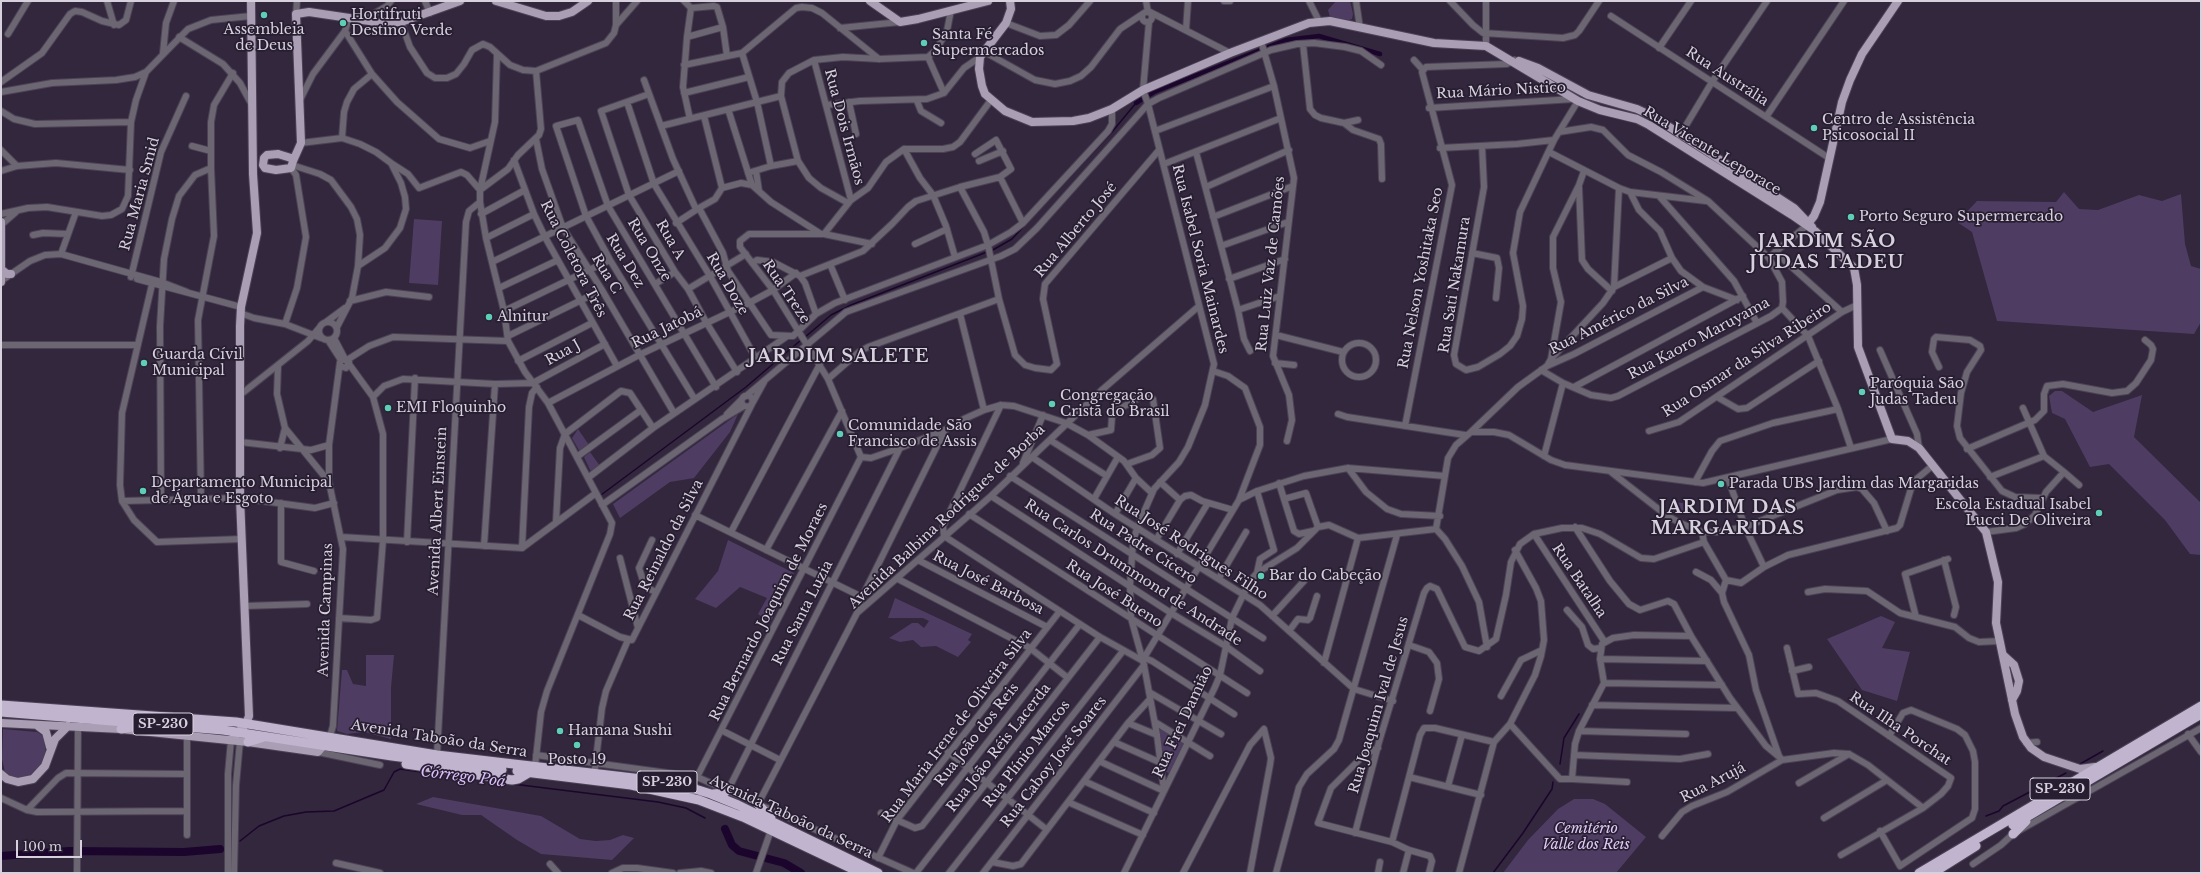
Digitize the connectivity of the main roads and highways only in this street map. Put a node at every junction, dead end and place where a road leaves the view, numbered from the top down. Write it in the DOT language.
graph roads {
  1 [pos="251,1"];
  2 [pos="460,1"];
  3 [pos="496,1"];
  4 [pos="588,1"];
  5 [pos="870,1"];
  6 [pos="988,1"];
  7 [pos="1010,1"];
  8 [pos="1898,1"];
  9 [pos="1536,72"];
  10 [pos="253,146"];
  11 [pos="269,155"];
  12 [pos="255,159"];
  13 [pos="291,162"];
  14 [pos="267,169"];
  15 [pos="254,180"];
  16 [pos="1,224"];
  17 [pos="1808,224"];
  18 [pos="1,268"];
  19 [pos="11,274"];
  20 [pos="1,705"];
  21 [pos="2201,706"];
  22 [pos="1,712"];
  23 [pos="2201,714"];
  24 [pos="250,722"];
  25 [pos="1,723"];
  26 [pos="161,724"];
  27 [pos="38,726"];
  28 [pos="53,726"];
  29 [pos="68,726"];
  30 [pos="121,729"];
  31 [pos="267,736"];
  32 [pos="330,736"];
  33 [pos="48,737"];
  34 [pos="242,738"];
  35 [pos="50,747"];
  36 [pos="321,748"];
  37 [pos="2072,766"];
  38 [pos="2097,767"];
  39 [pos="532,770"];
  40 [pos="1,774"];
  41 [pos="594,777"];
  42 [pos="2068,785"];
  43 [pos="728,790"];
  44 [pos="711,794"];
  45 [pos="758,804"];
  46 [pos="2032,813"];
  47 [pos="774,826"];
  48 [pos="2013,834"];
  49 [pos="861,873"];
  50 [pos="878,873"];
  51 [pos="1919,873"];
  52 [pos="1933,873"];
  1 -- 10 [label="main road"];
  2 -- 13 [label="main road"];
  3 -- 4 [label="main road"];
  5 -- 6 [label="main road"];
  7 -- 9 [label="main road, Rua Vicente Leporace"];
  8 -- 17 [label="main road"];
  9 -- 17 [label="main road, Rua Vicente Leporace"];
  9 -- 17 [label="main road"];
  10 -- 11 [label="main road"];
  10 -- 12 [label="main road"];
  11 -- 12 [label="main road"];
  11 -- 13 [label="main road"];
  11 -- 14 [label="main road"];
  12 -- 14 [label="main road"];
  12 -- 15 [label="main road"];
  13 -- 14 [label="main road"];
  14 -- 15 [label="main road"];
  15 -- 24 [label="main road"];
  16 -- 18 [label="main road"];
  17 -- 37 [label="main road, Rua Vicente Leporace"];
  18 -- 19 [label="main road"];
  20 -- 24 [label="highway, Avenida Taboão da Serra / SP-230"];
  21 -- 38 [label="highway, SP-230"];
  22 -- 26 [label="highway, Avenida Taboão da Serra / SP-230"];
  23 -- 46 [label="highway, SP-230"];
  24 -- 32 [label="highway, Avenida Taboão da Serra / SP-230"];
  24 -- 34 [label="main road"];
  25 -- 27 [label="main road"];
  26 -- 30 [label="highway"];
  26 -- 34 [label="highway, Avenida Taboão da Serra / SP-230"];
  27 -- 28 [label="main road"];
  27 -- 33 [label="main road"];
  28 -- 29 [label="main road"];
  28 -- 33 [label="main road"];
  29 -- 30 [label="main road"];
  29 -- 35 [label="main road"];
  30 -- 34 [label="main road"];
  31 -- 34 [label="highway"];
  31 -- 34 [label="highway, Avenida Taboão da Serra / SP-230"];
  31 -- 36 [label="highway, Avenida Taboão da Serra / SP-230"];
  32 -- 36 [label="main road"];
  32 -- 39 [label="highway, Avenida Taboão da Serra / SP-230"];
  33 -- 35 [label="main road"];
  34 -- 36 [label="main road"];
  35 -- 40 [label="main road"];
  36 -- 39 [label="highway, Avenida Taboão da Serra / SP-230"];
  37 -- 38 [label="main road"];
  37 -- 42 [label="main road"];
  38 -- 42 [label="highway, SP-230"];
  39 -- 41 [label="highway, Avenida Taboão da Serra / SP-230"];
  41 -- 44 [label="highway, Avenida Taboão da Serra / SP-230"];
  41 -- 47 [label="highway, Avenida Taboão da Serra / SP-230"];
  42 -- 51 [label="highway, SP-230"];
  43 -- 44 [label="highway"];
  44 -- 47 [label="highway, Avenida Taboão da Serra / SP-230"];
  45 -- 47 [label="highway"];
  46 -- 48 [label="highway"];
  46 -- 52 [label="highway, SP-230"];
  47 -- 49 [label="highway, Avenida Taboão da Serra / SP-230"];
  47 -- 50 [label="highway, Avenida Taboão da Serra / SP-230"];
}
